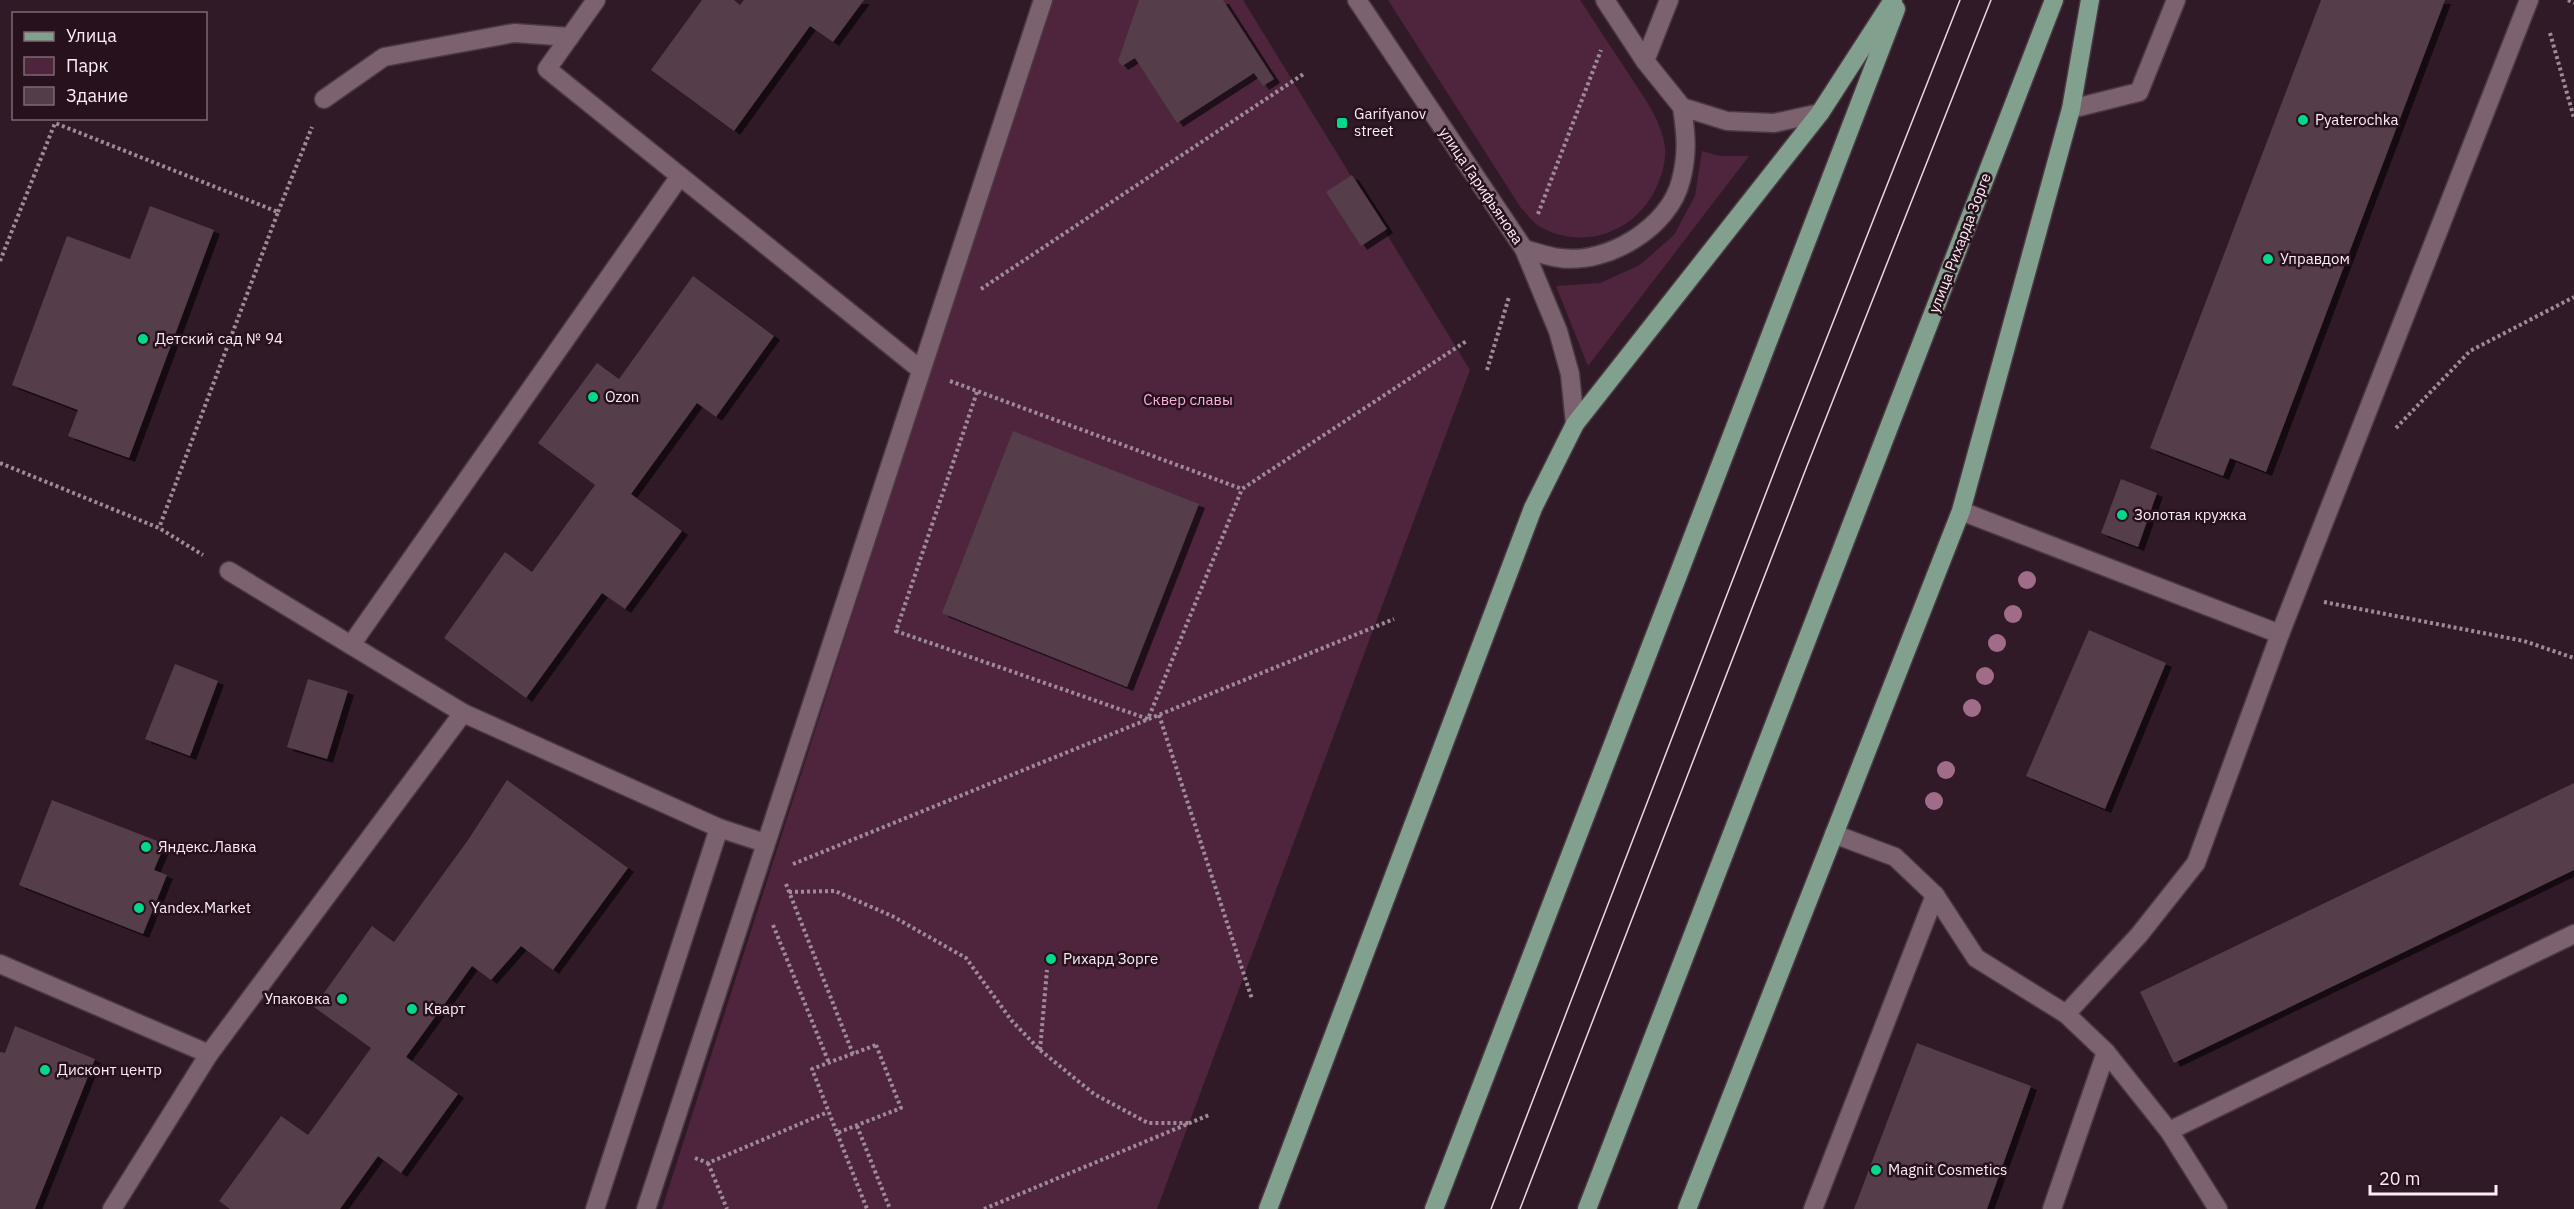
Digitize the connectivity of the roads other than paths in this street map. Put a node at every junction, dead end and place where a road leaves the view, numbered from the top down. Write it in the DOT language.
graph roads {
  1 [pos="596,0"];
  2 [pos="1044,0"];
  3 [pos="1357,0"];
  4 [pos="1669,0"];
  5 [pos="1893,0"];
  6 [pos="1899,0"];
  7 [pos="2054,0"];
  8 [pos="2090,0"];
  9 [pos="2176,0"];
  10 [pos="2529,0"];
  11 [pos="1610,7"];
  12 [pos="570,37"];
  13 [pos="1645,61"];
  14 [pos="324,99"];
  15 [pos="1682,107"];
  16 [pos="2071,109"];
  17 [pos="1820,113"];
  18 [pos="680,176"];
  19 [pos="1524,249"];
  20 [pos="921,370"];
  21 [pos="1575,424"];
  22 [pos="1961,510"];
  23 [pos="229,571"];
  24 [pos="2280,634"];
  25 [pos="351,645"];
  26 [pos="463,713"];
  27 [pos="719,828"];
  28 [pos="1834,834"];
  29 [pos="765,843"];
  30 [pos="1935,895"];
  31 [pos="2574,934"];
  32 [pos="0,964"];
  33 [pos="2066,1014"];
  34 [pos="2106,1052"];
  35 [pos="209,1054"];
  36 [pos="2169,1131"];
  37 [pos="112,1209"];
  38 [pos="595,1209"];
  39 [pos="646,1209"];
  40 [pos="1268,1209"];
  41 [pos="1434,1209"];
  42 [pos="1587,1209"];
  43 [pos="1687,1209"];
  44 [pos="1813,1209"];
  45 [pos="2052,1209"];
  46 [pos="2218,1209"];
  1 -- 12 [label="street"];
  2 -- 20 [label="street"];
  3 -- 19 [label="street, улица Гарифьянова"];
  4 -- 13 [label="street"];
  5 -- 17 [label="main road"];
  6 -- 41 [label="main road"];
  7 -- 42 [label="main road, улица Рихарда Зорге"];
  8 -- 16 [label="main road"];
  9 -- 16 [label="street"];
  10 -- 24 [label="street"];
  11 -- 13 [label="street"];
  12 -- 14 [label="street"];
  12 -- 18 [label="street"];
  13 -- 15 [label="street"];
  15 -- 17 [label="street"];
  15 -- 19 [label="street"];
  16 -- 22 [label="main road"];
  17 -- 21 [label="main road"];
  18 -- 20 [label="street"];
  18 -- 25 [label="street"];
  19 -- 21 [label="street, улица Гарифьянова"];
  20 -- 29 [label="street"];
  21 -- 40 [label="main road"];
  22 -- 24 [label="street"];
  22 -- 28 [label="main road"];
  23 -- 25 [label="street"];
  24 -- 33 [label="street"];
  25 -- 26 [label="street"];
  26 -- 27 [label="street"];
  26 -- 35 [label="street"];
  27 -- 29 [label="street"];
  27 -- 38 [label="street"];
  28 -- 30 [label="street"];
  28 -- 43 [label="main road"];
  29 -- 39 [label="street"];
  30 -- 33 [label="street"];
  30 -- 44 [label="street"];
  31 -- 36 [label="street"];
  32 -- 35 [label="street"];
  33 -- 34 [label="street"];
  34 -- 36 [label="street"];
  34 -- 45 [label="street"];
  35 -- 37 [label="street"];
  36 -- 46 [label="street"];
}
